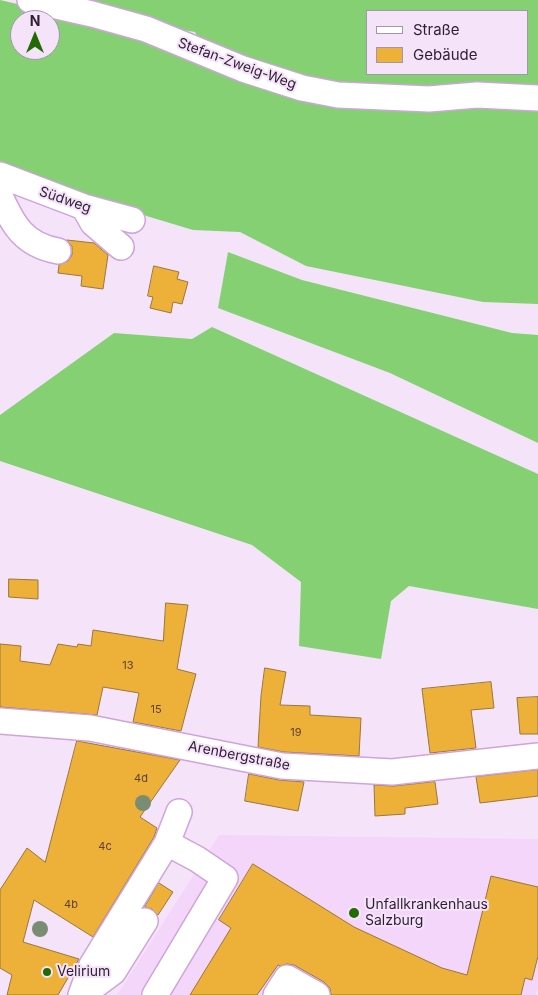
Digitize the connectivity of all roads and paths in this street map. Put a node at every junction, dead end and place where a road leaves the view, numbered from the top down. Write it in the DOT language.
graph roads {
  1 [pos="30,0"];
  2 [pos="538,98"];
  3 [pos="0,176"];
  4 [pos="0,196"];
  5 [pos="84,208"];
  6 [pos="132,220"];
  7 [pos="121,247"];
  8 [pos="58,251"];
  9 [pos="0,721"];
  10 [pos="538,756"];
  11 [pos="179,812"];
  12 [pos="167,843"];
  13 [pos="145,921"];
  14 [pos="82,995"];
  15 [pos="155,995"];
  16 [pos="276,995"];
  17 [pos="317,995"];
  1 -- 2 [label="street, Stefan-Zweig-Weg"];
  3 -- 5 [label="street, Südweg"];
  4 -- 8 [label="street"];
  5 -- 6 [label="street, Südweg"];
  5 -- 7 [label="street"];
  9 -- 10 [label="street, Arenbergstraße"];
  11 -- 12 [label="street"];
  12 -- 14 [label="street"];
  12 -- 15 [label="street"];
  13 -- 14 [label="street"];
  16 -- 17 [label="street"];
}
